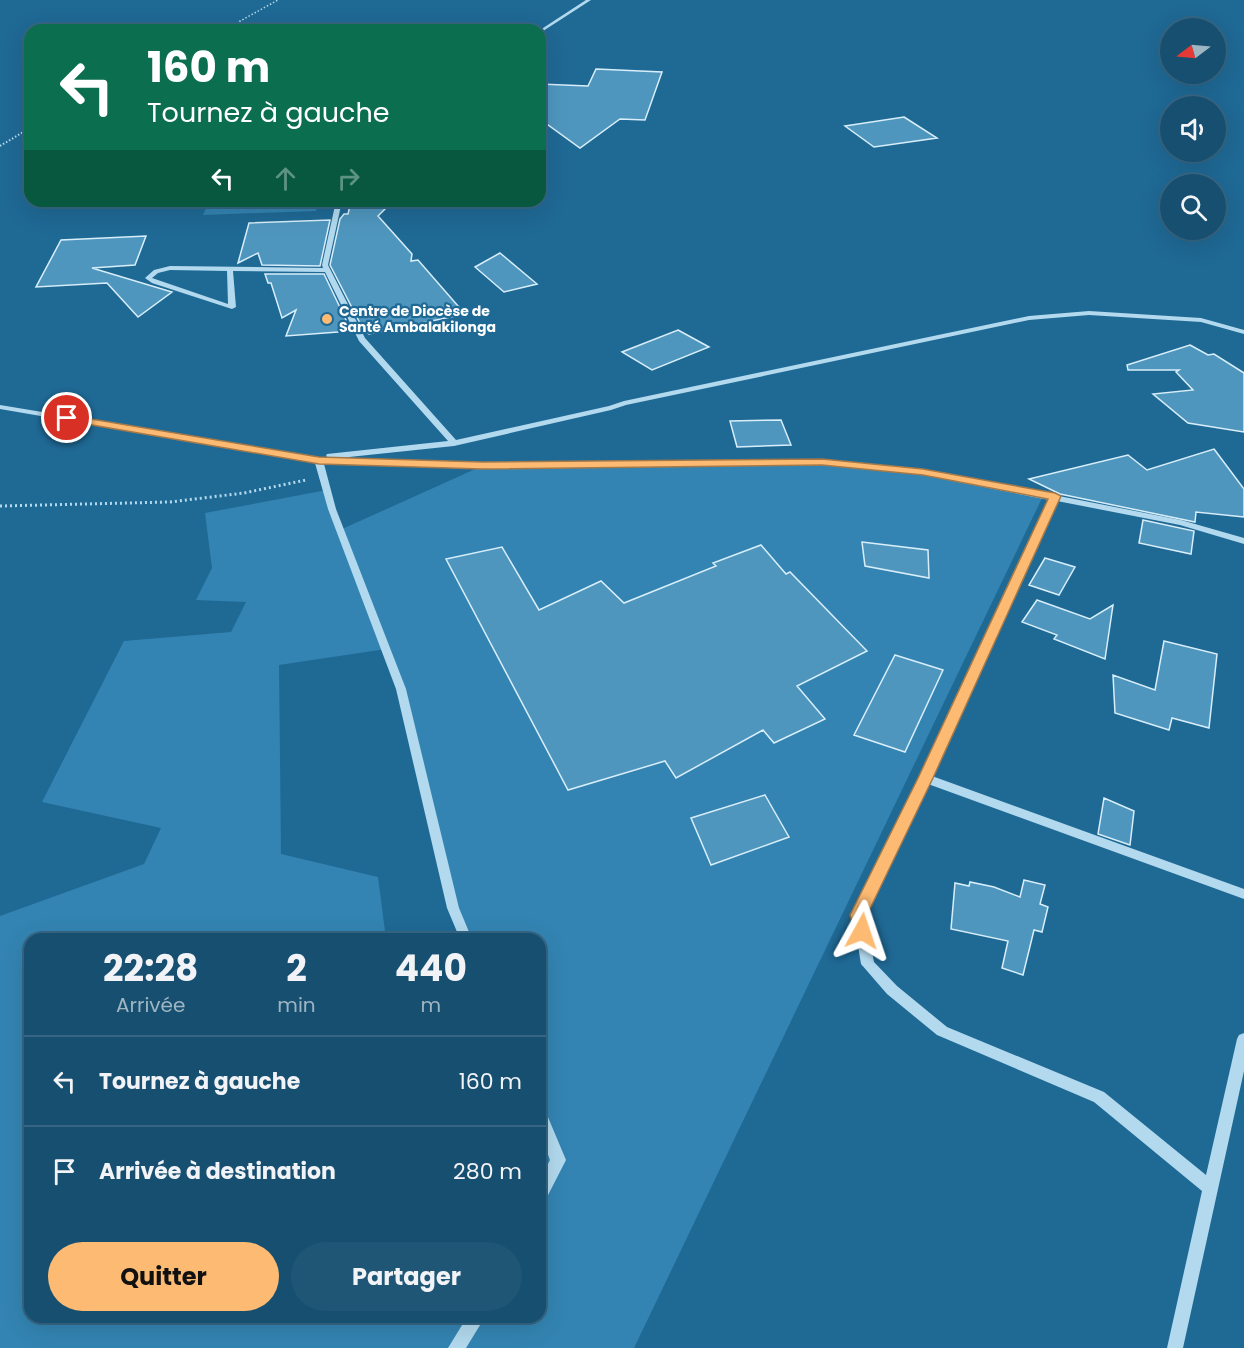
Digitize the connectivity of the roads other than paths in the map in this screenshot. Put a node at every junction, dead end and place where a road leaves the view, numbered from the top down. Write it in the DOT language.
graph roads {
  1 [pos="589,0"];
  2 [pos="546,28"];
  3 [pos="338,207"];
  4 [pos="230,269"];
  5 [pos="328,270"];
  6 [pos="1244,332"];
  7 [pos="0,407"];
  8 [pos="454,443"];
  9 [pos="316,459"];
  10 [pos="1055,496"];
  11 [pos="1244,541"];
  12 [pos="925,778"];
  13 [pos="1244,894"];
  14 [pos="463,933"];
  15 [pos="1244,1039"];
  16 [pos="546,1131"];
  17 [pos="546,1184"];
  18 [pos="1209,1187"];
  19 [pos="473,1323"];
  20 [pos="456,1348"];
  21 [pos="1175,1348"];
  1 -- 2 [label="street"];
  3 -- 5 [label="street"];
  4 -- 4 [label="street"];
  4 -- 5 [label="street"];
  5 -- 8 [label="street"];
  6 -- 8 [label="street"];
  7 -- 9 [label="street"];
  8 -- 9 [label="street"];
  9 -- 10 [label="street"];
  9 -- 14 [label="street"];
  10 -- 11 [label="street"];
  10 -- 12 [label="street"];
  12 -- 13 [label="street"];
  12 -- 18 [label="street"];
  15 -- 18 [label="street"];
  16 -- 17 [label="street"];
  18 -- 21 [label="street"];
  19 -- 20 [label="street"];
}
